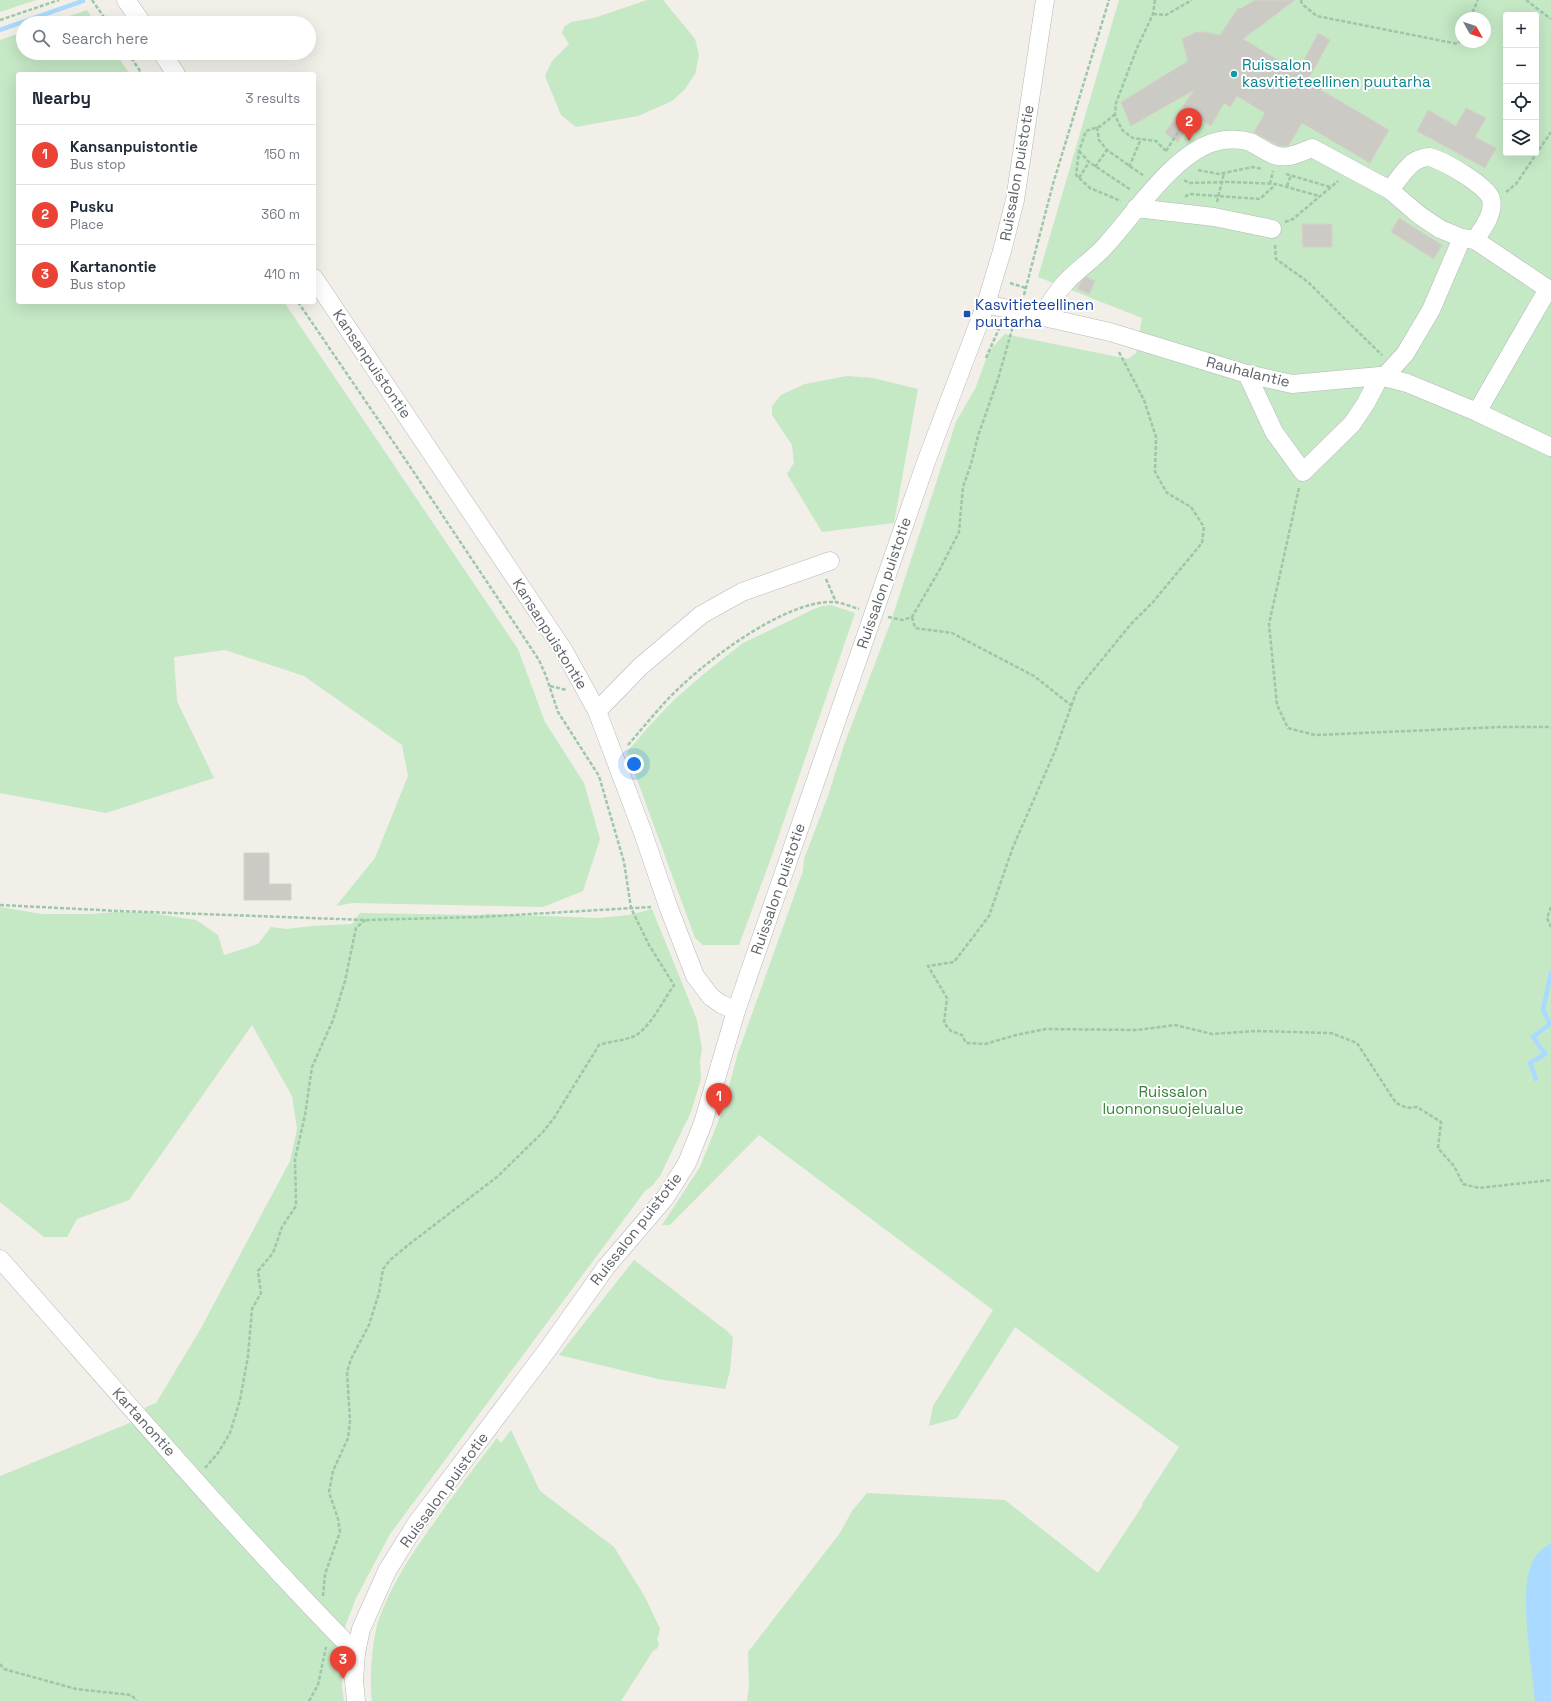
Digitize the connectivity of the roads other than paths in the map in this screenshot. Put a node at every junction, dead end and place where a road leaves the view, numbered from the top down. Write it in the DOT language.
graph roads {
  1 [pos="126,0"];
  2 [pos="1045,0"];
  3 [pos="137,16"];
  4 [pos="167,60"];
  5 [pos="175,72"];
  6 [pos="1390,190"];
  7 [pos="1141,203"];
  8 [pos="1272,229"];
  9 [pos="1468,239"];
  10 [pos="316,281"];
  11 [pos="986,304"];
  12 [pos="1041,316"];
  13 [pos="1247,374"];
  14 [pos="1382,377"];
  15 [pos="1477,412"];
  16 [pos="1551,447"];
  17 [pos="825,563"];
  18 [pos="597,711"];
  19 [pos="736,1011"];
  20 [pos="0,1259"];
  21 [pos="356,1653"];
  22 [pos="356,1701"];
  1 -- 3 [label="street"];
  2 -- 11 [label="street, Ruissalon puistotie"];
  4 -- 5 [label="street"];
  6 -- 7 [label="street"];
  6 -- 9 [label="street"];
  6 -- 9 [label="street"];
  7 -- 8 [label="street"];
  7 -- 12 [label="street"];
  9 -- 14 [label="street"];
  9 -- 15 [label="street"];
  10 -- 18 [label="street, Kansanpuistontie"];
  11 -- 12 [label="street, Rauhalantie"];
  11 -- 19 [label="street, Ruissalon puistotie"];
  12 -- 13 [label="street, Rauhalantie"];
  13 -- 14 [label="street, Rauhalantie"];
  13 -- 14 [label="street"];
  14 -- 15 [label="street, Rauhalantie"];
  15 -- 16 [label="street, Rauhalantie"];
  17 -- 18 [label="street"];
  18 -- 19 [label="street, Kansanpuistontie"];
  19 -- 21 [label="street, Ruissalon puistotie"];
  20 -- 21 [label="street, Kartanontie"];
  21 -- 22 [label="street, Ruissalon puistotie"];
}
